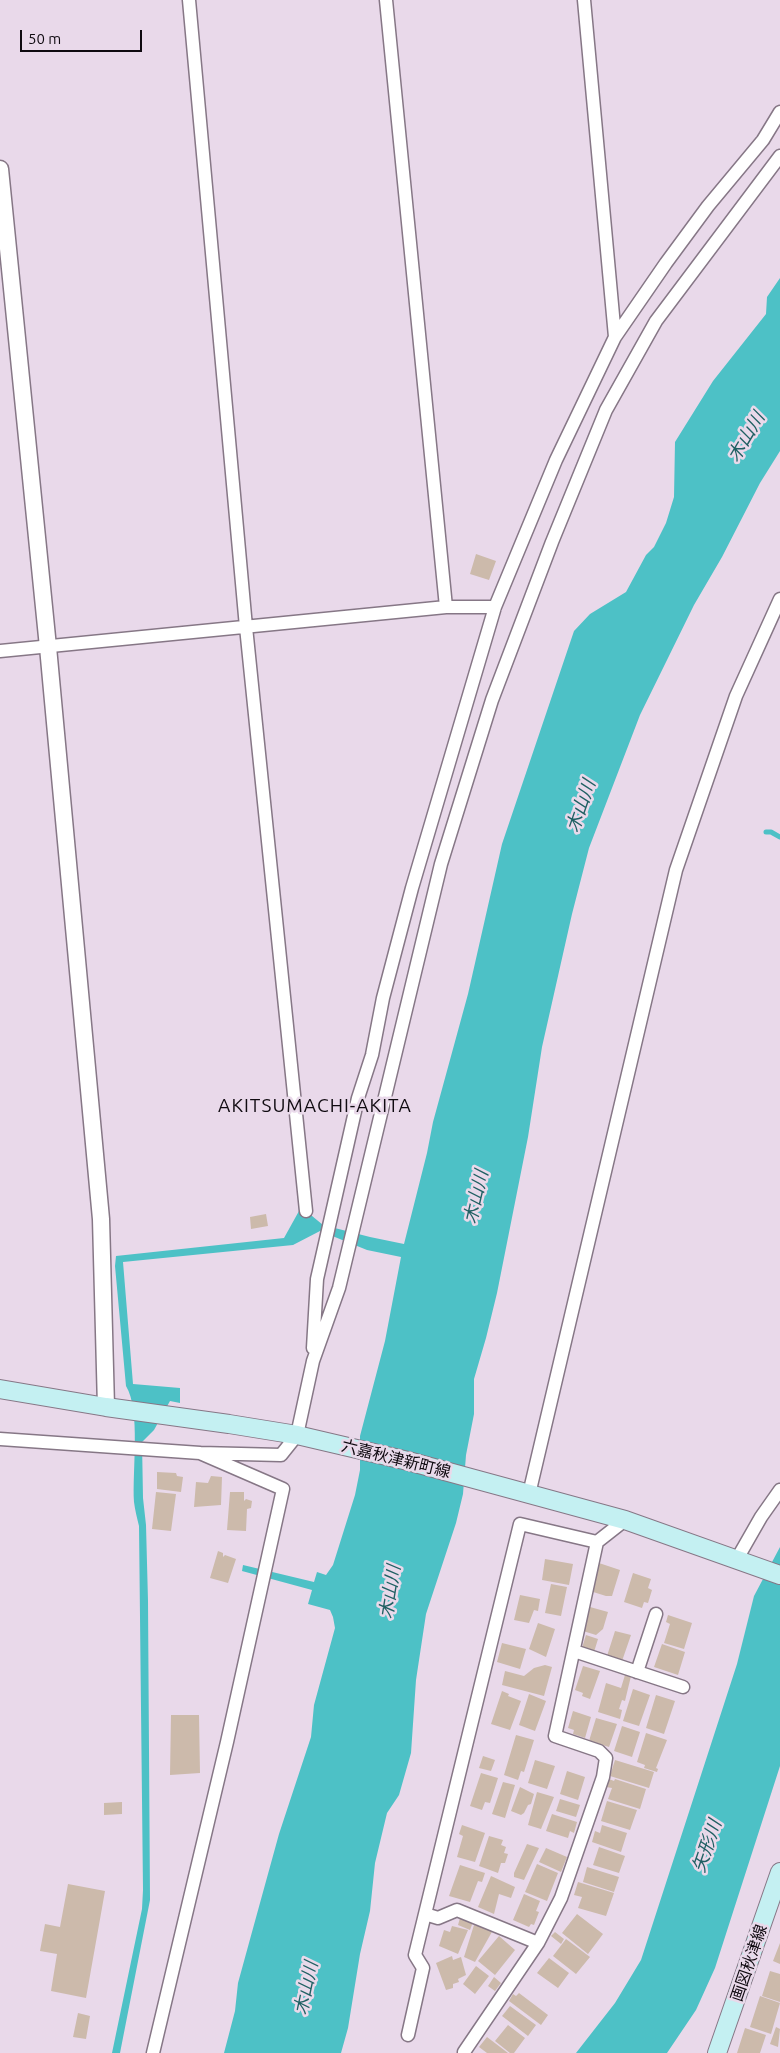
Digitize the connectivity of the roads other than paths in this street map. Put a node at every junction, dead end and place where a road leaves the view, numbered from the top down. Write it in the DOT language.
graph roads {
  1 [pos="189,0"];
  2 [pos="386,0"];
  3 [pos="584,0"];
  4 [pos="780,112"];
  5 [pos="780,156"];
  6 [pos="0,169"];
  7 [pos="615,337"];
  8 [pos="780,599"];
  9 [pos="495,606"];
  10 [pos="446,607"];
  11 [pos="246,627"];
  12 [pos="48,647"];
  13 [pos="0,651"];
  14 [pos="306,1212"];
  15 [pos="313,1361"];
  16 [pos="0,1389"];
  17 [pos="106,1407"];
  18 [pos="297,1435"];
  19 [pos="0,1439"];
  20 [pos="200,1453"];
  21 [pos="780,1490"];
  22 [pos="529,1494"];
  23 [pos="625,1520"];
  24 [pos="597,1542"];
  25 [pos="737,1559"];
  26 [pos="780,1575"];
  27 [pos="656,1614"];
  28 [pos="574,1651"];
  29 [pos="637,1672"];
  30 [pos="683,1687"];
  31 [pos="780,1872"];
  32 [pos="425,1914"];
  33 [pos="538,1943"];
  34 [pos="408,2035"];
  35 [pos="464,2052"];
  36 [pos="153,2053"];
  37 [pos="717,2053"];
  1 -- 11 [label="street"];
  2 -- 10 [label="street"];
  3 -- 7 [label="street"];
  4 -- 7 [label="street"];
  5 -- 15 [label="street"];
  6 -- 12 [label="street"];
  7 -- 9 [label="street"];
  8 -- 22 [label="street"];
  9 -- 10 [label="street"];
  9 -- 15 [label="street"];
  10 -- 11 [label="street"];
  11 -- 12 [label="street"];
  11 -- 14 [label="street"];
  12 -- 13 [label="street"];
  12 -- 17 [label="street"];
  15 -- 18 [label="street"];
  16 -- 17 [label="main road, 六嘉秋津新町線"];
  17 -- 18 [label="main road, 六嘉秋津新町線"];
  18 -- 20 [label="street"];
  18 -- 22 [label="main road, 六嘉秋津新町線"];
  19 -- 20 [label="street"];
  20 -- 36 [label="street"];
  21 -- 25 [label="street"];
  22 -- 23 [label="main road, 六嘉秋津新町線"];
  23 -- 24 [label="street"];
  23 -- 25 [label="main road, 六嘉秋津新町線"];
  24 -- 28 [label="street"];
  24 -- 32 [label="street"];
  25 -- 26 [label="main road, 六嘉秋津新町線"];
  27 -- 29 [label="street"];
  28 -- 29 [label="street"];
  28 -- 33 [label="street"];
  29 -- 30 [label="street"];
  31 -- 37 [label="main road, 画図秋津線"];
  32 -- 33 [label="street"];
  32 -- 34 [label="street"];
  33 -- 35 [label="street"];
}
